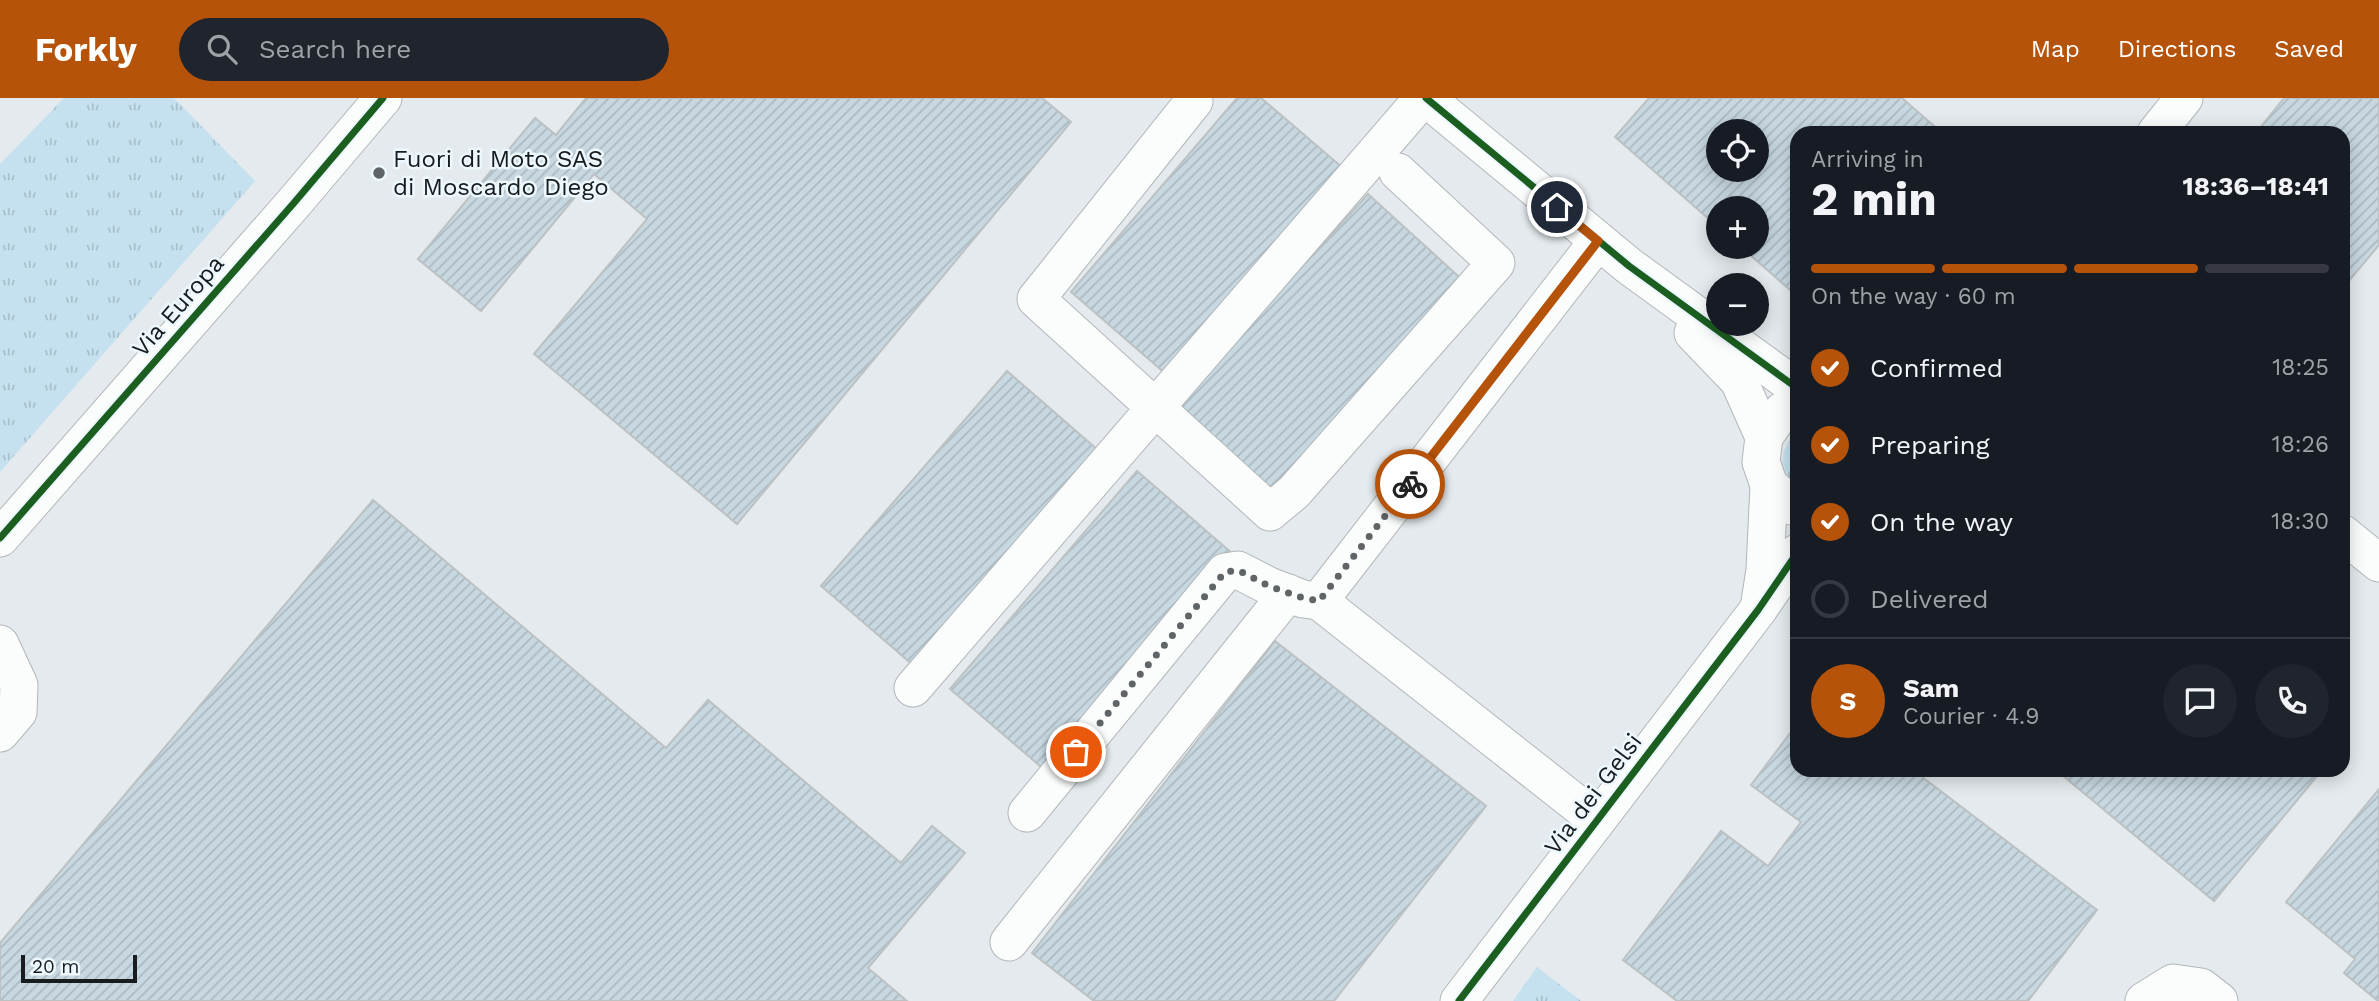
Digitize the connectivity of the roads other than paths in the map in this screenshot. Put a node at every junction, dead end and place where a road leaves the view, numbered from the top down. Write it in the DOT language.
graph roads {
  1 [pos="383,98"];
  2 [pos="1424,98"];
  3 [pos="2184,98"];
  4 [pos="1194,101"];
  5 [pos="2162,126"];
  6 [pos="1398,172"];
  7 [pos="1598,241"];
  8 [pos="1629,266"];
  9 [pos="1790,383"];
  10 [pos="1157,408"];
  11 [pos="1790,408"];
  12 [pos="1764,437"];
  13 [pos="1769,485"];
  14 [pos="1790,504"];
  15 [pos="0,538"];
  16 [pos="2350,540"];
  17 [pos="1790,562"];
  18 [pos="2379,563"];
  19 [pos="1304,597"];
  20 [pos="1758,610"];
  21 [pos="0,644"];
  22 [pos="912,688"];
  23 [pos="0,733"];
  24 [pos="1027,813"];
  25 [pos="1597,820"];
  26 [pos="1009,942"];
  27 [pos="1459,1001"];
  28 [pos="2144,1001"];
  29 [pos="2219,1001"];
  1 -- 15 [label="street, Via Europa"];
  2 -- 7 [label="street"];
  2 -- 10 [label="street"];
  3 -- 5 [label="street"];
  4 -- 10 [label="street"];
  6 -- 10 [label="street"];
  7 -- 8 [label="street"];
  7 -- 19 [label="street"];
  8 -- 9 [label="street"];
  8 -- 12 [label="street"];
  10 -- 22 [label="street"];
  11 -- 12 [label="street"];
  12 -- 13 [label="street"];
  13 -- 14 [label="street"];
  13 -- 20 [label="street"];
  16 -- 18 [label="street"];
  17 -- 20 [label="street, Via dei Gelsi"];
  19 -- 24 [label="street"];
  19 -- 25 [label="street"];
  19 -- 26 [label="street"];
  20 -- 25 [label="street, Via dei Gelsi"];
  21 -- 23 [label="street"];
  25 -- 27 [label="street, Via dei Gelsi"];
  28 -- 29 [label="street"];
}
